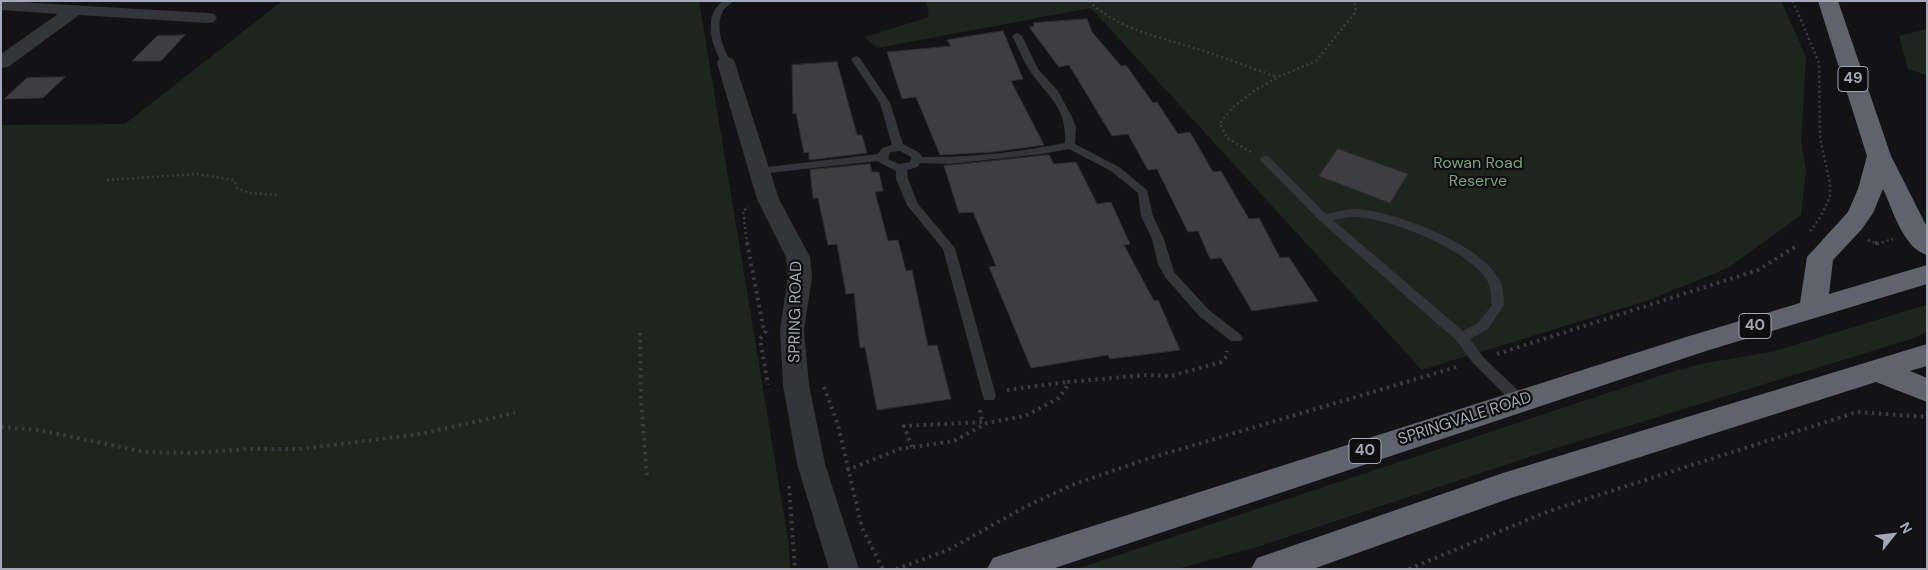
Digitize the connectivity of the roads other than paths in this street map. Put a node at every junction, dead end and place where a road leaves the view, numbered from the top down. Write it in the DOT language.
graph roads {
  1 [pos="730,1"];
  2 [pos="1828,1"];
  3 [pos="1,4"];
  4 [pos="76,9"];
  5 [pos="208,18"];
  6 [pos="1017,36"];
  7 [pos="856,59"];
  8 [pos="726,63"];
  9 [pos="1,64"];
  10 [pos="1070,145"];
  11 [pos="898,146"];
  12 [pos="1878,156"];
  13 [pos="882,157"];
  14 [pos="1265,159"];
  15 [pos="917,160"];
  16 [pos="901,169"];
  17 [pos="759,172"];
  18 [pos="1324,218"];
  19 [pos="1927,246"];
  20 [pos="1927,274"];
  21 [pos="1814,308"];
  22 [pos="1236,338"];
  23 [pos="1462,338"];
  24 [pos="1927,355"];
  25 [pos="1877,370"];
  26 [pos="1927,390"];
  27 [pos="988,395"];
  28 [pos="1520,401"];
  29 [pos="844,569"];
  30 [pos="1005,569"];
  31 [pos="1269,569"];
  1 -- 8 [label="lane"];
  2 -- 12 [label="highway, 49"];
  3 -- 4 [label="street"];
  4 -- 5 [label="street"];
  4 -- 9 [label="street"];
  6 -- 10 [label="lane"];
  7 -- 11 [label="lane"];
  8 -- 17 [label="street, SPRING ROAD"];
  10 -- 15 [label="lane"];
  10 -- 22 [label="lane"];
  11 -- 13 [label="lane"];
  11 -- 15 [label="lane"];
  12 -- 19 [label="highway, 49"];
  12 -- 21 [label="highway"];
  13 -- 16 [label="lane"];
  13 -- 17 [label="lane"];
  14 -- 18 [label="lane"];
  15 -- 16 [label="lane"];
  16 -- 27 [label="lane"];
  17 -- 29 [label="street, SPRING ROAD"];
  18 -- 23 [label="lane"];
  18 -- 23 [label="lane"];
  20 -- 21 [label="highway, SPRINGVALE ROAD / 40"];
  21 -- 28 [label="highway, SPRINGVALE ROAD / 40"];
  23 -- 28 [label="lane"];
  24 -- 25 [label="highway"];
  25 -- 26 [label="highway"];
  25 -- 31 [label="highway"];
  28 -- 30 [label="highway, SPRINGVALE ROAD / 40"];
}
